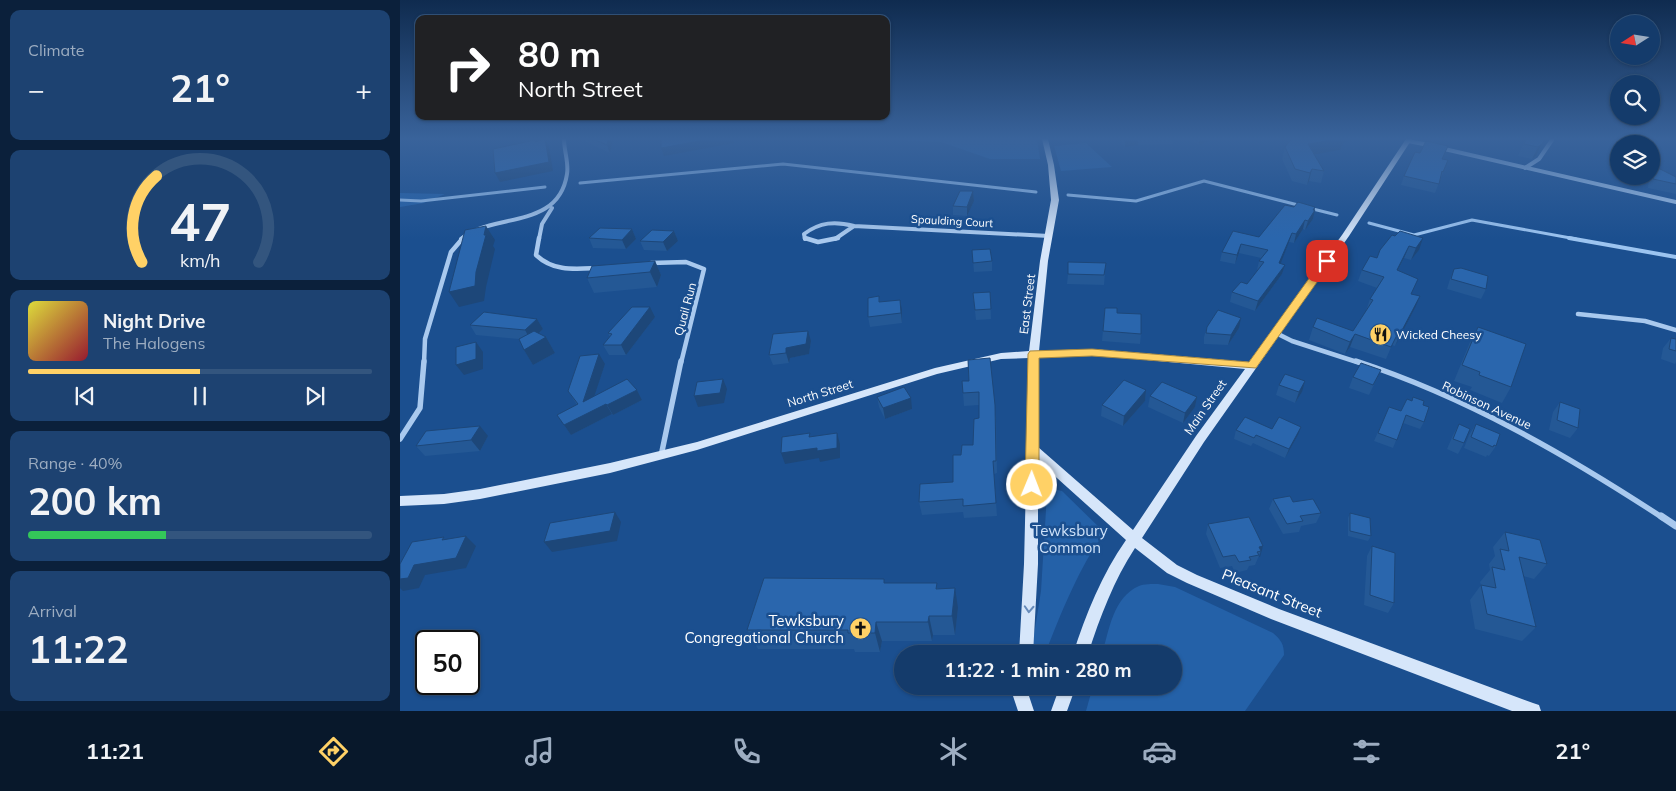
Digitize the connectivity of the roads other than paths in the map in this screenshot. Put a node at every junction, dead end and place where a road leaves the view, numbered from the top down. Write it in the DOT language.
graph roads {
  1 [pos="567,172"];
  2 [pos="1052,172"];
  3 [pos="1388,172"];
  4 [pos="1544,172"];
  5 [pos="1676,202"];
  6 [pos="552,208"];
  7 [pos="854,226"];
  8 [pos="1049,236"];
  9 [pos="648,263"];
  10 [pos="602,268"];
  11 [pos="1578,314"];
  12 [pos="1676,330"];
  13 [pos="1276,333"];
  14 [pos="1034,354"];
  15 [pos="1252,366"];
  16 [pos="400,439"];
  17 [pos="1033,449"];
  18 [pos="661,456"];
  19 [pos="400,501"];
  20 [pos="1676,526"];
  21 [pos="1134,539"];
  22 [pos="1026,645"];
  23 [pos="1083,645"];
  24 [pos="1021,695"];
  25 [pos="1065,695"];
  26 [pos="1026,711"];
  27 [pos="1059,711"];
  28 [pos="1533,711"];
  1 -- 6 [label="street"];
  2 -- 8 [label="main road, East Street"];
  3 -- 13 [label="main road, Main Street"];
  4 -- 5 [label="street"];
  6 -- 10 [label="street"];
  6 -- 16 [label="street"];
  7 -- 7 [label="street, Spaulding Court"];
  7 -- 8 [label="street, Spaulding Court"];
  8 -- 14 [label="main road, East Street"];
  9 -- 18 [label="street, Quail Run"];
  11 -- 12 [label="street"];
  13 -- 15 [label="main road, Main Street"];
  13 -- 20 [label="street, Robinson Avenue"];
  14 -- 15 [label="main road, North Street"];
  14 -- 17 [label="main road, East Street"];
  14 -- 18 [label="main road, North Street"];
  15 -- 21 [label="main road, Main Street"];
  17 -- 21 [label="main road, Pleasant Street"];
  17 -- 22 [label="main road, East Street, one-way"];
  18 -- 19 [label="main road, North Street"];
  21 -- 23 [label="main road, Main Street"];
  21 -- 28 [label="main road, Pleasant Street"];
  24 -- 26 [label="main road"];
  25 -- 27 [label="main road"];
}
